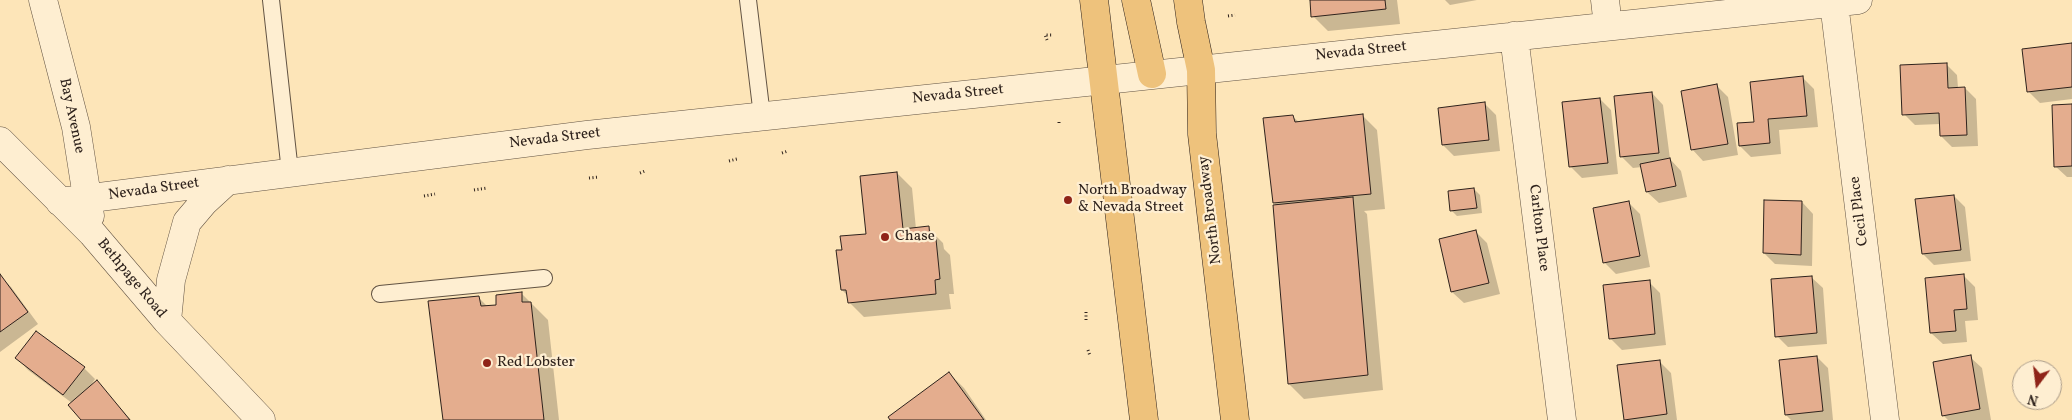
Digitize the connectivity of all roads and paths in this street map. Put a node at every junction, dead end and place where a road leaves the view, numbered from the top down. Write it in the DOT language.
graph roads {
  1 [pos="43,0"];
  2 [pos="271,0"];
  3 [pos="748,0"];
  4 [pos="1094,0"];
  5 [pos="1136,0"];
  6 [pos="1188,0"];
  7 [pos="1846,1"];
  8 [pos="1606,13"];
  9 [pos="1235,15"];
  10 [pos="1228,16"];
  11 [pos="1053,35"];
  12 [pos="1514,36"];
  13 [pos="1047,40"];
  14 [pos="1200,70"];
  15 [pos="1152,74"];
  16 [pos="1104,80"];
  17 [pos="762,116"];
  18 [pos="0,141"];
  19 [pos="788,150"];
  20 [pos="782,152"];
  21 [pos="737,159"];
  22 [pos="729,161"];
  23 [pos="645,171"];
  24 [pos="290,172"];
  25 [pos="640,172"];
  26 [pos="599,177"];
  27 [pos="589,178"];
  28 [pos="228,180"];
  29 [pos="486,188"];
  30 [pos="474,190"];
  31 [pos="435,194"];
  32 [pos="424,196"];
  33 [pos="87,199"];
  34 [pos="60,202"];
  35 [pos="92,233"];
  36 [pos="544,278"];
  37 [pos="380,294"];
  38 [pos="1086,312"];
  39 [pos="167,322"];
  40 [pos="1086,322"];
  41 [pos="1088,350"];
  42 [pos="1090,356"];
  43 [pos="261,420"];
  44 [pos="1144,420"];
  45 [pos="1235,420"];
  46 [pos="1562,420"];
  47 [pos="1885,420"];
  1 -- 33 [label="street, Bay Avenue"];
  2 -- 24 [label="lane"];
  3 -- 17 [label="lane"];
  4 -- 16 [label="main road"];
  5 -- 15 [label="main road"];
  6 -- 14 [label="main road, North Broadway"];
  7 -- 8 [label="street, Nevada Street"];
  7 -- 47 [label="street, Cecil Place"];
  8 -- 12 [label="street, Nevada Street"];
  9 -- 10 [label="path"];
  11 -- 13 [label="path"];
  12 -- 14 [label="street, Nevada Street"];
  12 -- 46 [label="street, Carlton Place"];
  14 -- 15 [label="street, Nevada Street"];
  14 -- 45 [label="main road, North Broadway"];
  15 -- 16 [label="street, Nevada Street"];
  16 -- 17 [label="street, Nevada Street"];
  16 -- 44 [label="main road"];
  17 -- 24 [label="street, Nevada Street"];
  18 -- 34 [label="street, Bethpage Road"];
  19 -- 20 [label="path"];
  21 -- 22 [label="path"];
  23 -- 25 [label="path"];
  24 -- 28 [label="street, Nevada Street"];
  26 -- 27 [label="path"];
  28 -- 33 [label="street, Nevada Street"];
  28 -- 39 [label="street"];
  29 -- 30 [label="path"];
  31 -- 32 [label="path"];
  33 -- 34 [label="street, Nevada Street"];
  33 -- 35 [label="street, Bay Avenue"];
  34 -- 35 [label="street, Bethpage Road"];
  35 -- 39 [label="street, Bethpage Road"];
  36 -- 37 [label="lane"];
  38 -- 40 [label="path"];
  39 -- 43 [label="street, Bethpage Road"];
  41 -- 42 [label="path"];
}
